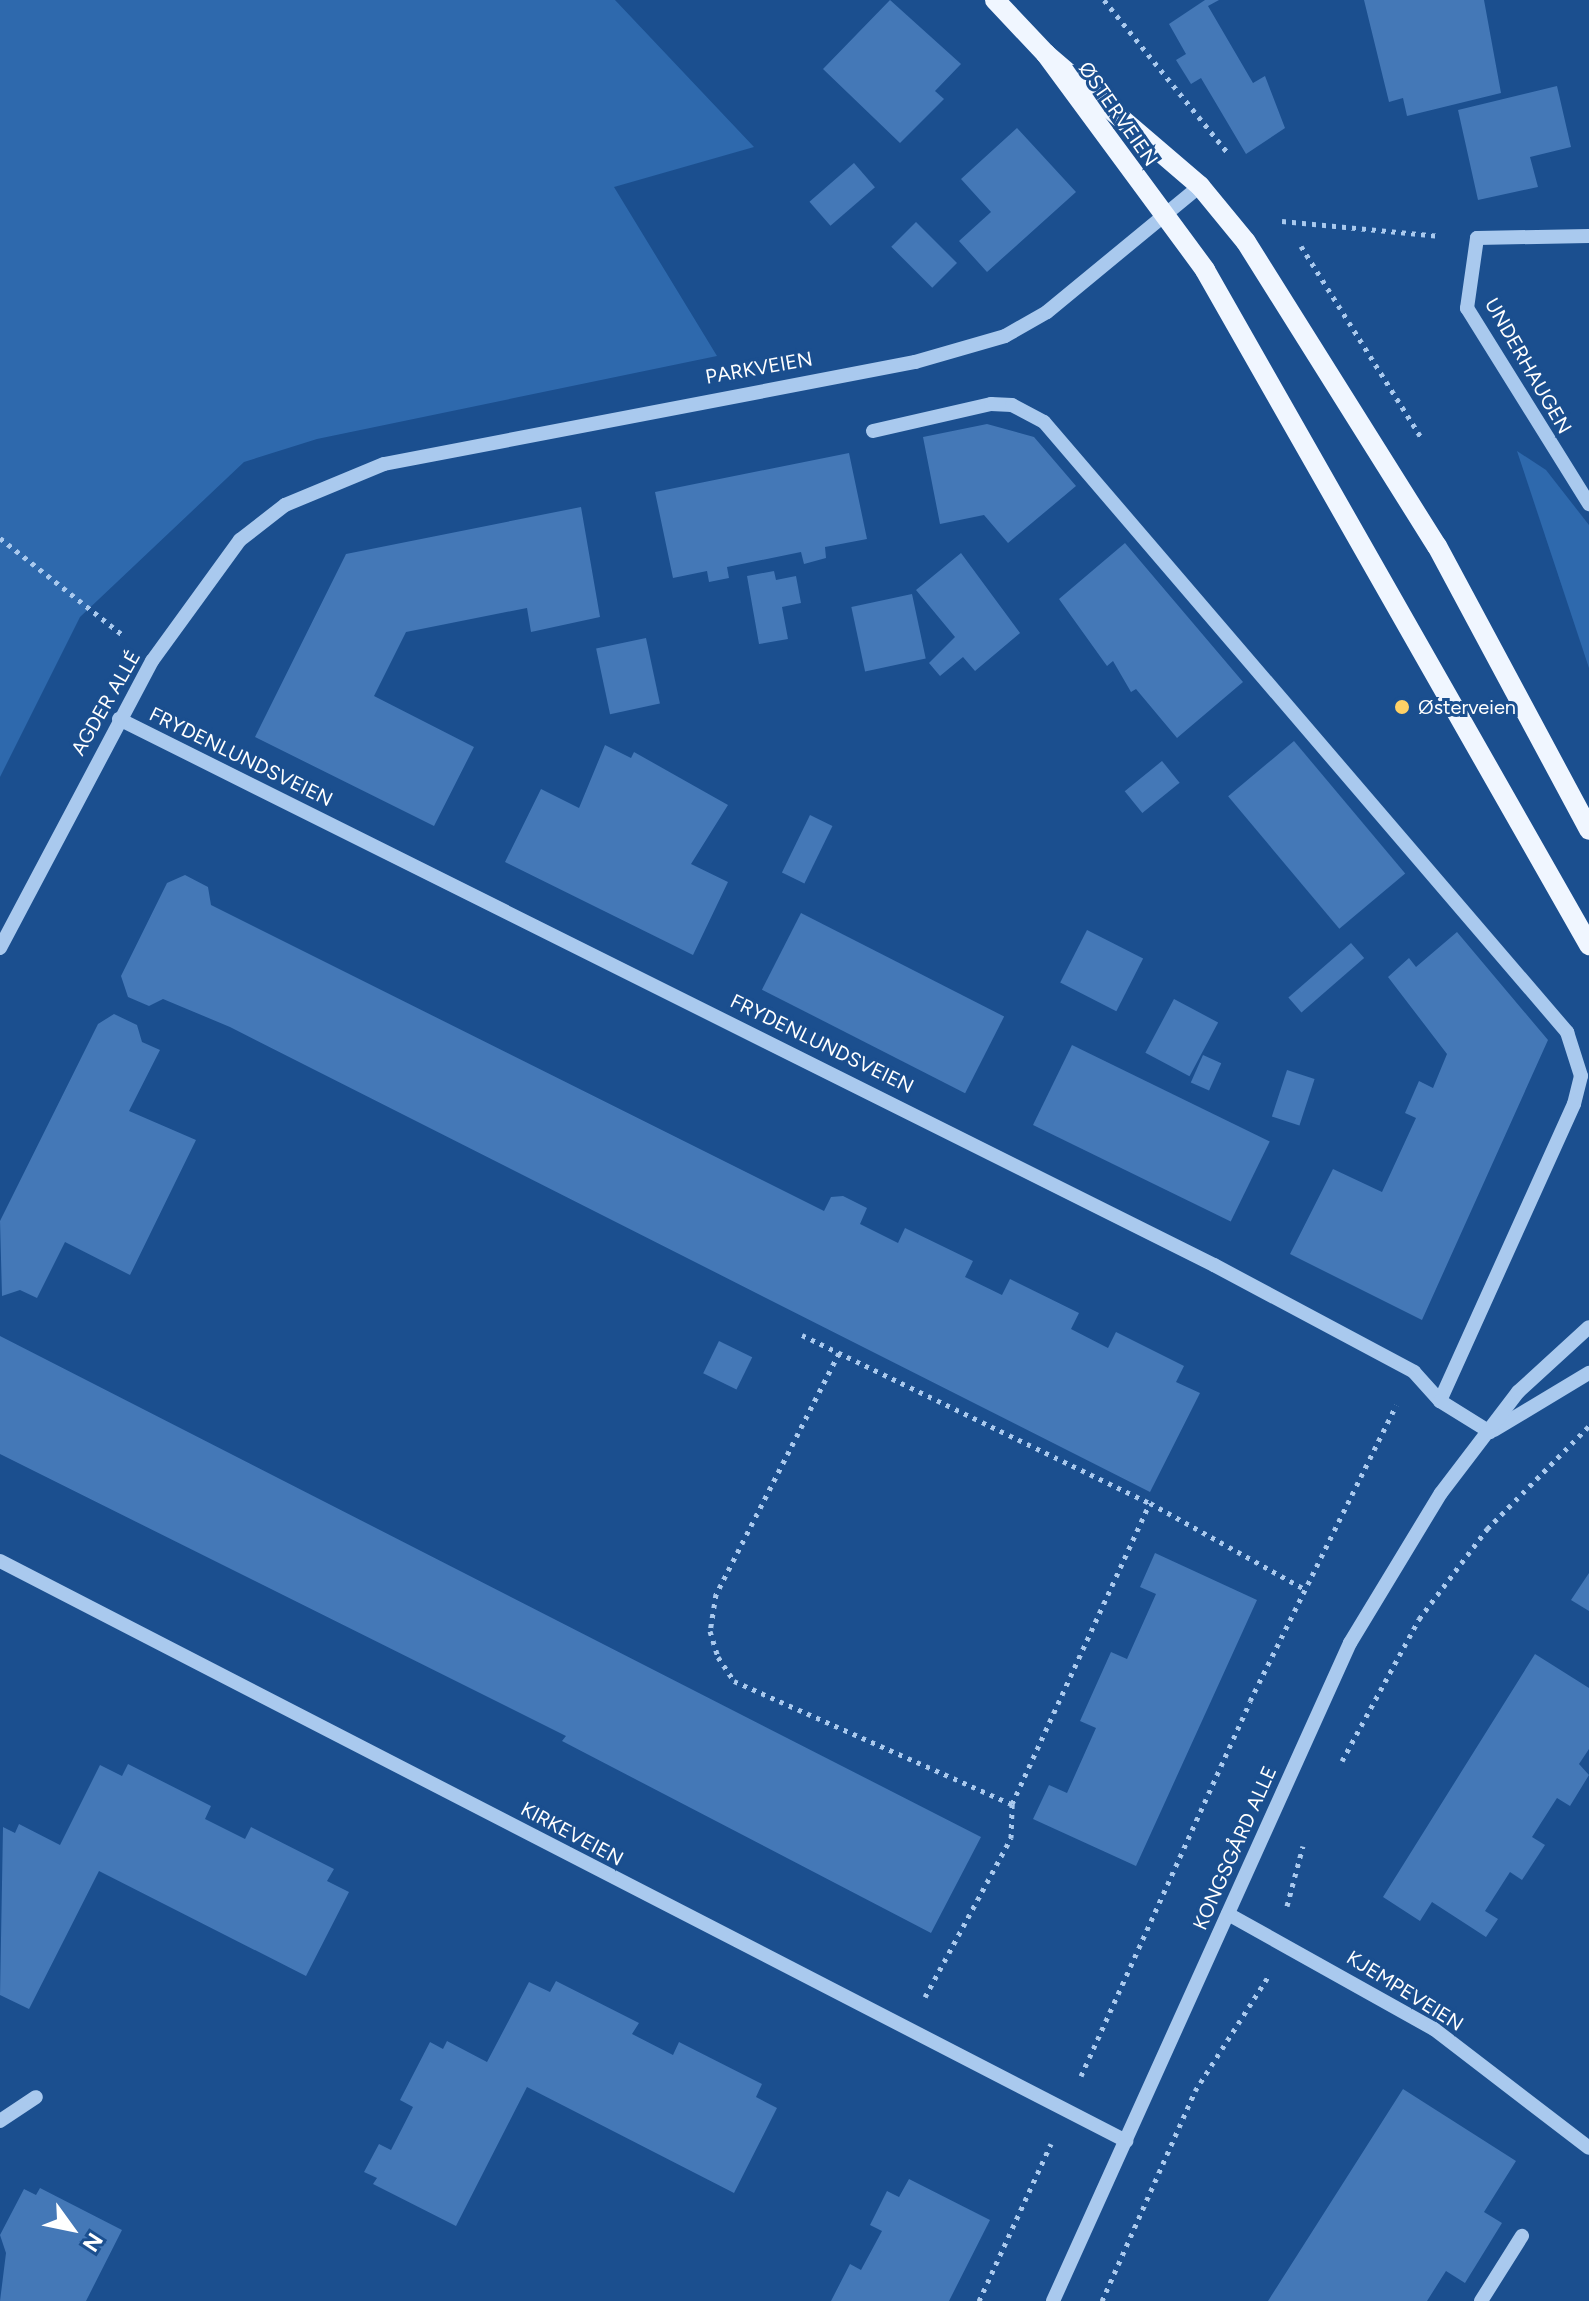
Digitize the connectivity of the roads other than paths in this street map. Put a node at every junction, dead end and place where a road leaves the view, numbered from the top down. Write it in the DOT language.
graph roads {
  1 [pos="995,0"];
  2 [pos="1046,54"];
  3 [pos="1200,186"];
  4 [pos="1163,219"];
  5 [pos="1589,236"];
  6 [pos="873,431"];
  7 [pos="1589,504"];
  8 [pos="285,505"];
  9 [pos="119,719"];
  10 [pos="1589,830"];
  11 [pos="1589,945"];
  12 [pos="0,948"];
  13 [pos="1589,1327"];
  14 [pos="1589,1373"];
  15 [pos="1440,1401"];
  16 [pos="1490,1432"];
  17 [pos="0,1561"];
  18 [pos="1228,1914"];
  19 [pos="36,2097"];
  20 [pos="0,2121"];
  21 [pos="1126,2141"];
  22 [pos="1589,2148"];
  23 [pos="1522,2236"];
  24 [pos="1053,2301"];
  25 [pos="1481,2301"];
  1 -- 2 [label="main road, ØSTERVEIEN"];
  2 -- 3 [label="main road, ØSTERVEIEN"];
  2 -- 4 [label="main road, ØSTERVEIEN"];
  3 -- 4 [label="street, PARKVEIEN"];
  3 -- 10 [label="main road, ØSTERVEIEN"];
  4 -- 8 [label="street, PARKVEIEN"];
  4 -- 11 [label="main road, ØSTERVEIEN"];
  5 -- 7 [label="street, UNDERHAUGEN"];
  6 -- 15 [label="street"];
  8 -- 9 [label="street, AGDER ALLÉ"];
  9 -- 12 [label="street, AGDER ALLÉ"];
  9 -- 15 [label="street, FRYDENLUNDSVEIEN"];
  13 -- 16 [label="street, KONGSGÅRD ALLE"];
  14 -- 16 [label="street, KONGSGÅRD ALLE"];
  15 -- 16 [label="street, FRYDENLUNDSVEIEN"];
  16 -- 18 [label="street, KONGSGÅRD ALLE"];
  17 -- 21 [label="street, KIRKEVEIEN"];
  18 -- 21 [label="street, KONGSGÅRD ALLE"];
  18 -- 22 [label="street, KJEMPEVEIEN"];
  19 -- 20 [label="street"];
  21 -- 24 [label="street, KONGSGÅRD ALLE"];
  23 -- 25 [label="street"];
}
